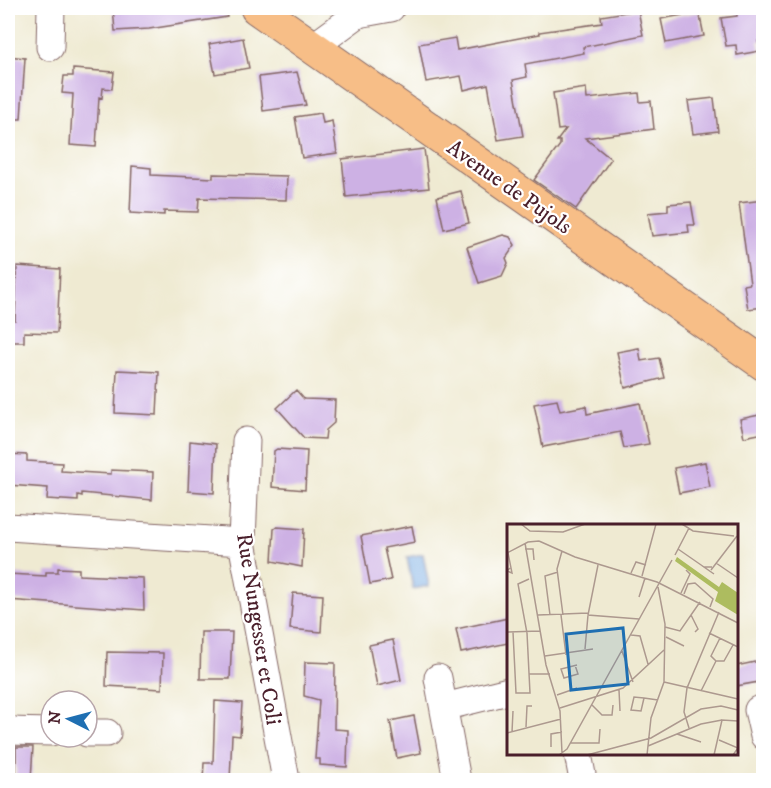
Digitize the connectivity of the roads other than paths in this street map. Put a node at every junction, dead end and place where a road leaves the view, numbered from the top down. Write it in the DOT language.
graph roads {
  1 [pos="51,8"];
  2 [pos="257,8"];
  3 [pos="391,8"];
  4 [pos="50,47"];
  5 [pos="313,47"];
  6 [pos="764,364"];
  7 [pos="246,441"];
  8 [pos="8,526"];
  9 [pos="242,542"];
  10 [pos="438,678"];
  11 [pos="507,691"];
  12 [pos="444,707"];
  13 [pos="8,731"];
  14 [pos="39,732"];
  15 [pos="578,755"];
  16 [pos="285,780"];
  17 [pos="457,780"];
  18 [pos="584,780"];
  1 -- 4 [label="street"];
  2 -- 5 [label="main road, Avenue de Pujols"];
  3 -- 5 [label="street"];
  5 -- 6 [label="main road, Avenue de Pujols"];
  7 -- 9 [label="street, Rue Nungesser et Coli"];
  8 -- 9 [label="street"];
  9 -- 16 [label="street, Rue Nungesser et Coli"];
  10 -- 12 [label="street"];
  11 -- 12 [label="street"];
  12 -- 17 [label="street"];
  13 -- 14 [label="street"];
  15 -- 18 [label="street"];
}
